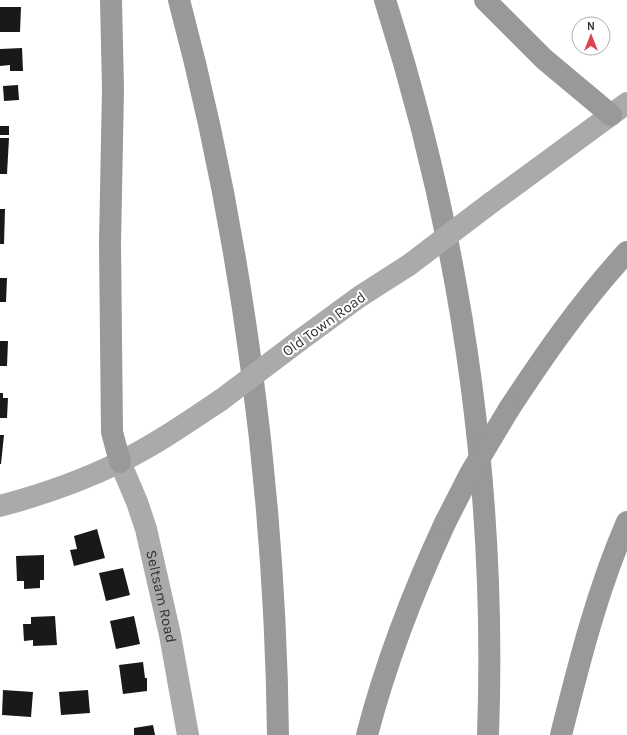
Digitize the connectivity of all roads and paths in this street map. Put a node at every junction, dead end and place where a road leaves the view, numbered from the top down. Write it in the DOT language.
graph roads {
  1 [pos="111,0"];
  2 [pos="179,0"];
  3 [pos="386,0"];
  4 [pos="485,0"];
  5 [pos="619,109"];
  6 [pos="627,252"];
  7 [pos="120,462"];
  8 [pos="0,506"];
  9 [pos="627,522"];
  10 [pos="188,735"];
  11 [pos="278,735"];
  12 [pos="366,735"];
  13 [pos="488,735"];
  14 [pos="562,735"];
  1 -- 7 [label="highway"];
  2 -- 11 [label="highway"];
  3 -- 13 [label="highway"];
  4 -- 5 [label="highway"];
  5 -- 7 [label="main road, Old Town Road, bridge"];
  6 -- 12 [label="highway, bridge"];
  7 -- 8 [label="main road, Old Town Road"];
  7 -- 10 [label="main road, Seltsam Road"];
  9 -- 14 [label="highway"];
}
